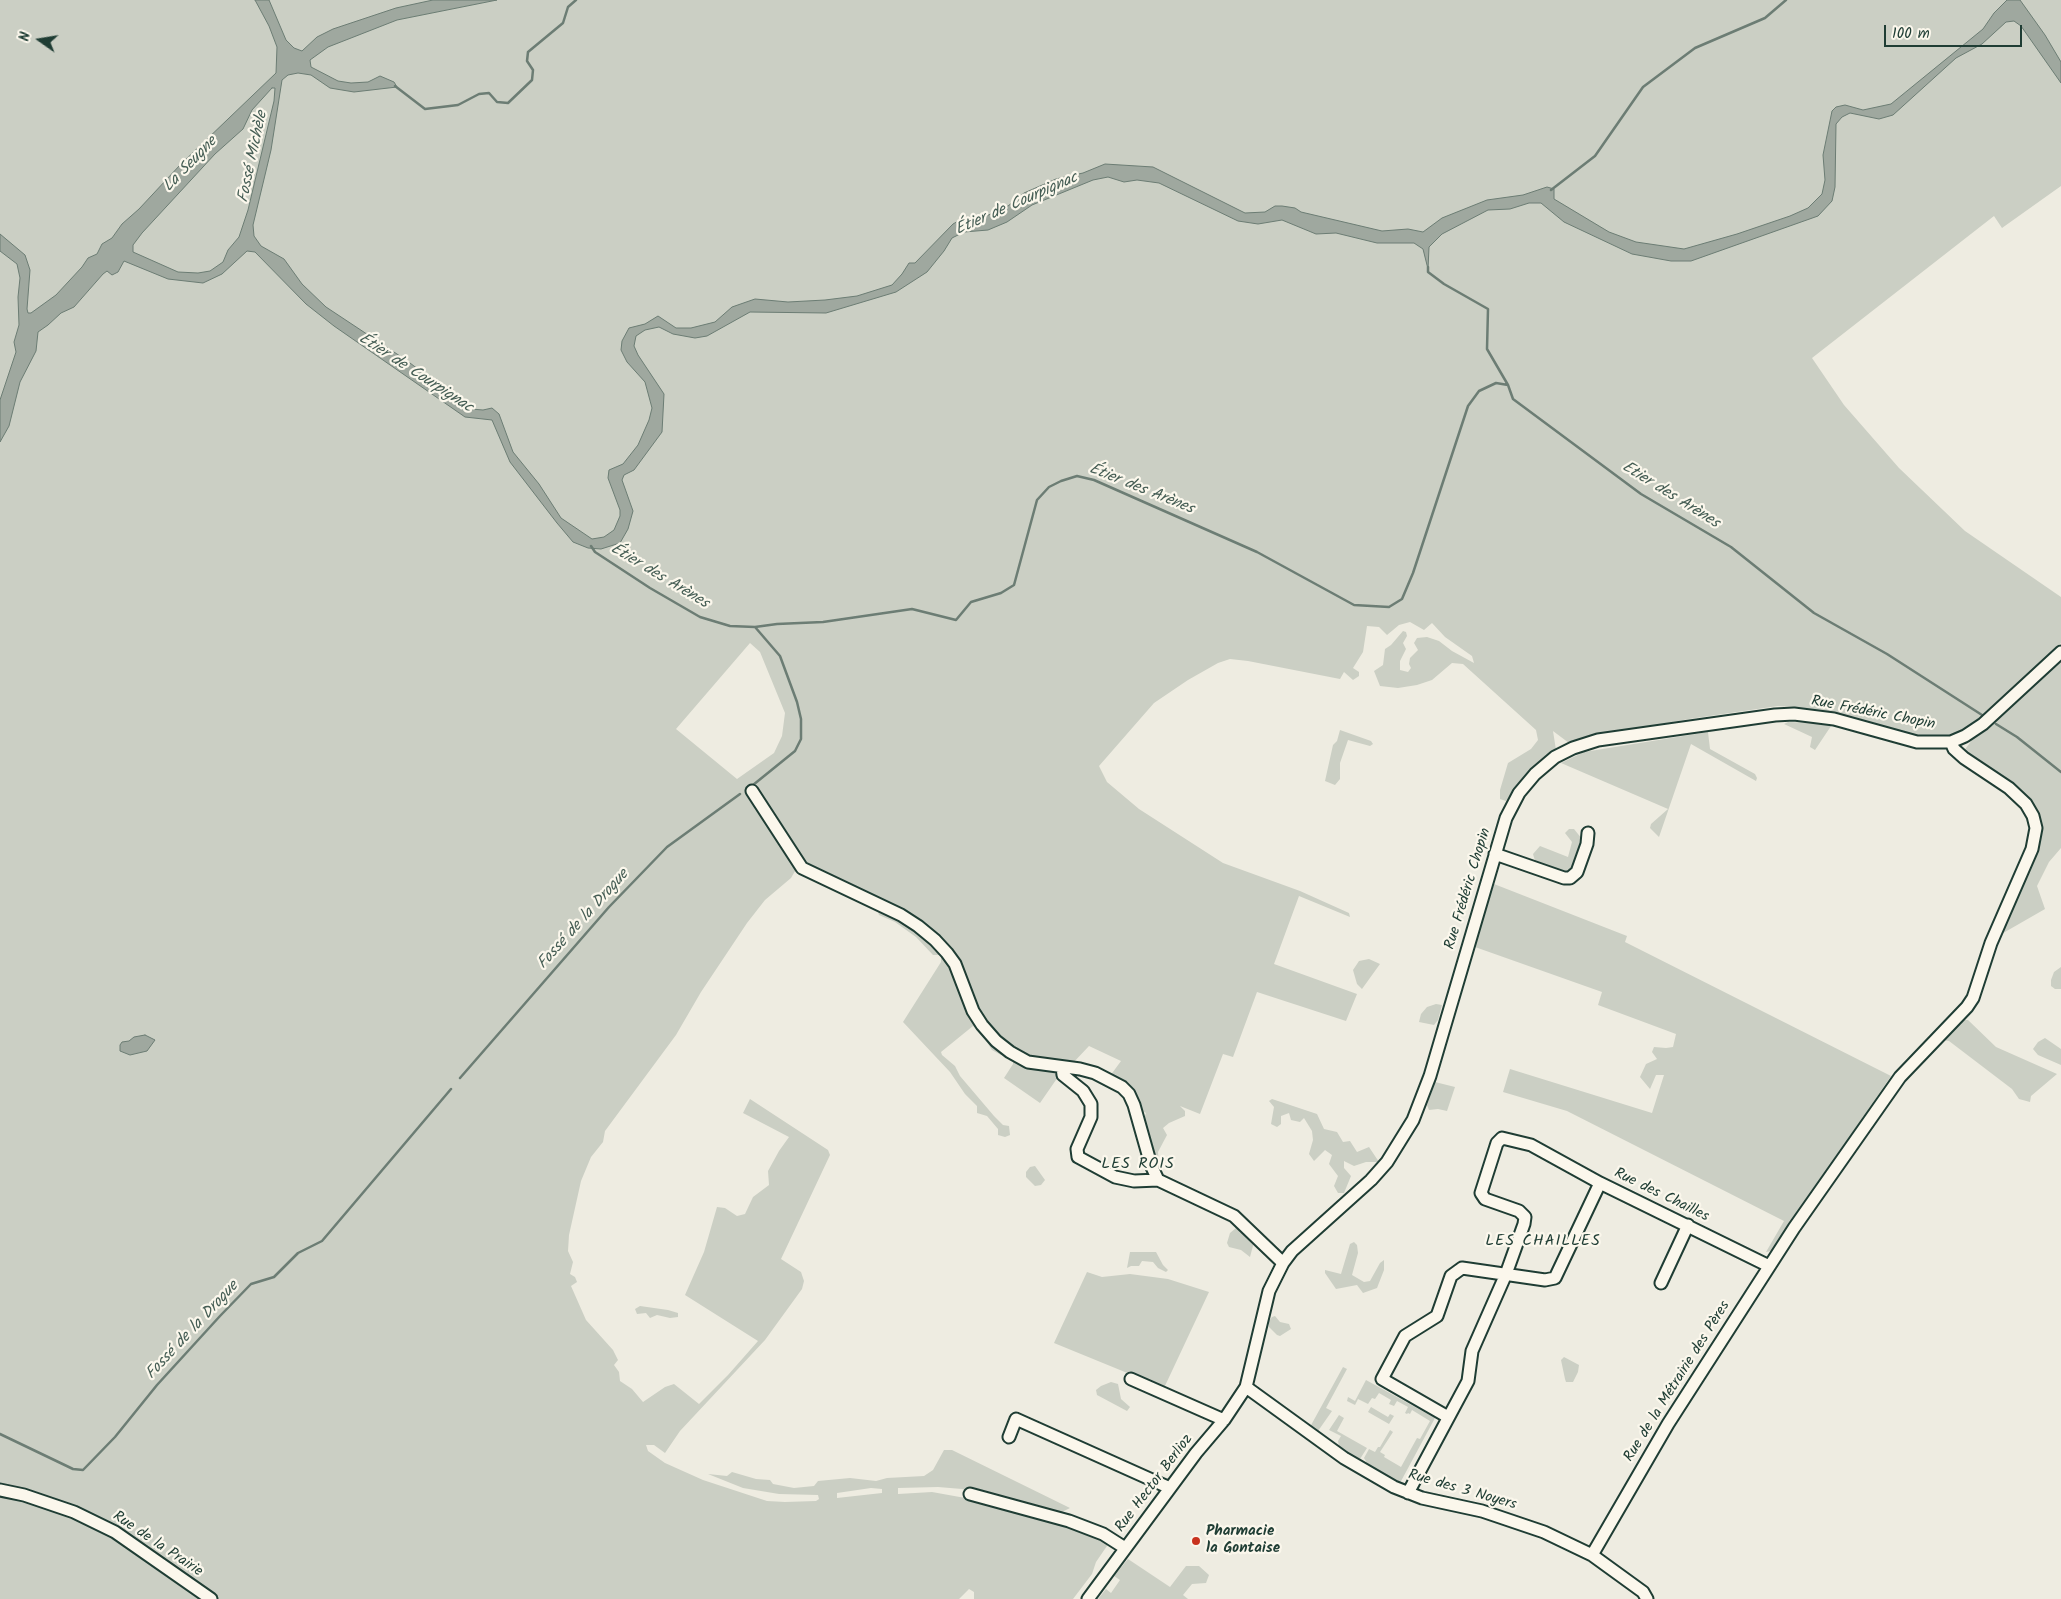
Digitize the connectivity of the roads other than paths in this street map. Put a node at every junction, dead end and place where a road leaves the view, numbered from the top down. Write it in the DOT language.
graph roads {
  1 [pos="2061,652"];
  2 [pos="1951,742"];
  3 [pos="752,791"];
  4 [pos="1588,833"];
  5 [pos="1495,854"];
  6 [pos="1062,1067"];
  7 [pos="1158,1180"];
  8 [pos="1600,1183"];
  9 [pos="1688,1225"];
  10 [pos="1283,1263"];
  11 [pos="1769,1266"];
  12 [pos="1506,1274"];
  13 [pos="1661,1283"];
  14 [pos="1131,1379"];
  15 [pos="1246,1387"];
  16 [pos="1448,1417"];
  17 [pos="1224,1420"];
  18 [pos="1008,1437"];
  19 [pos="1170,1488"];
  20 [pos="0,1490"];
  21 [pos="1408,1492"];
  22 [pos="970,1494"];
  23 [pos="1125,1548"];
  24 [pos="1592,1554"];
  25 [pos="211,1599"];
  26 [pos="1088,1599"];
  27 [pos="1647,1599"];
  1 -- 2 [label="street"];
  2 -- 5 [label="street, Rue Frédéric Chopin"];
  2 -- 11 [label="street, Rue de la Métrairie des Pères"];
  3 -- 6 [label="street"];
  4 -- 5 [label="street"];
  5 -- 10 [label="street, Rue Frédéric Chopin"];
  6 -- 7 [label="street"];
  6 -- 7 [label="street"];
  7 -- 10 [label="street"];
  8 -- 9 [label="street, Rue des Chailles"];
  8 -- 12 [label="street, Rue des Chailles"];
  8 -- 12 [label="street"];
  9 -- 11 [label="street, Rue des Chailles"];
  9 -- 13 [label="street"];
  10 -- 15 [label="street, Rue Frédéric Chopin"];
  11 -- 24 [label="street, Rue de la Métrairie des Pères"];
  12 -- 16 [label="street"];
  12 -- 16 [label="street"];
  14 -- 17 [label="street"];
  15 -- 17 [label="street, Rue Hector Berlioz"];
  15 -- 21 [label="street, Rue des 3 Noyers"];
  16 -- 21 [label="street"];
  17 -- 19 [label="street, Rue Hector Berlioz"];
  18 -- 19 [label="street"];
  19 -- 23 [label="street, Rue Hector Berlioz"];
  20 -- 25 [label="street, Rue de la Prairie"];
  21 -- 24 [label="street, Rue des 3 Noyers"];
  22 -- 23 [label="street"];
  23 -- 26 [label="street, Rue Hector Berlioz"];
  24 -- 27 [label="street, Rue des 3 Noyers"];
}
